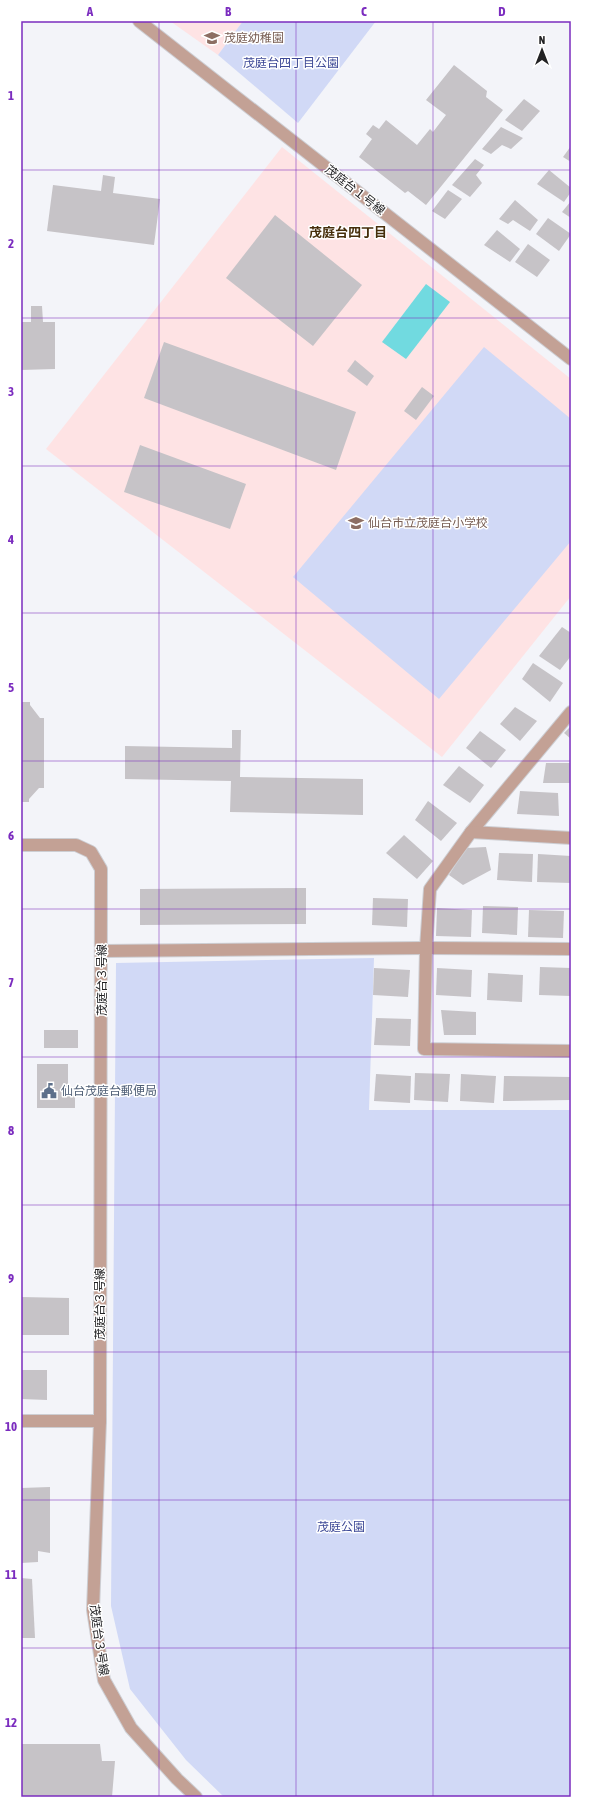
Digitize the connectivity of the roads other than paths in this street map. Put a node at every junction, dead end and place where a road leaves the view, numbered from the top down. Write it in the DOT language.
graph roads {
  1 [pos="139,21"];
  2 [pos="571,359"];
  3 [pos="571,712"];
  4 [pos="472,832"];
  5 [pos="571,838"];
  6 [pos="21,845"];
  7 [pos="426,948"];
  8 [pos="571,949"];
  9 [pos="102,951"];
  10 [pos="571,1052"];
  11 [pos="21,1421"];
  12 [pos="100,1421"];
  13 [pos="196,1797"];
  1 -- 2 [label="street, 茂庭台１号線"];
  3 -- 4 [label="street"];
  4 -- 5 [label="street"];
  4 -- 7 [label="street"];
  6 -- 9 [label="street, 茂庭台３号線"];
  7 -- 8 [label="street"];
  7 -- 9 [label="street"];
  7 -- 10 [label="street"];
  9 -- 12 [label="street, 茂庭台３号線"];
  11 -- 12 [label="street"];
  12 -- 13 [label="street, 茂庭台３号線"];
}
